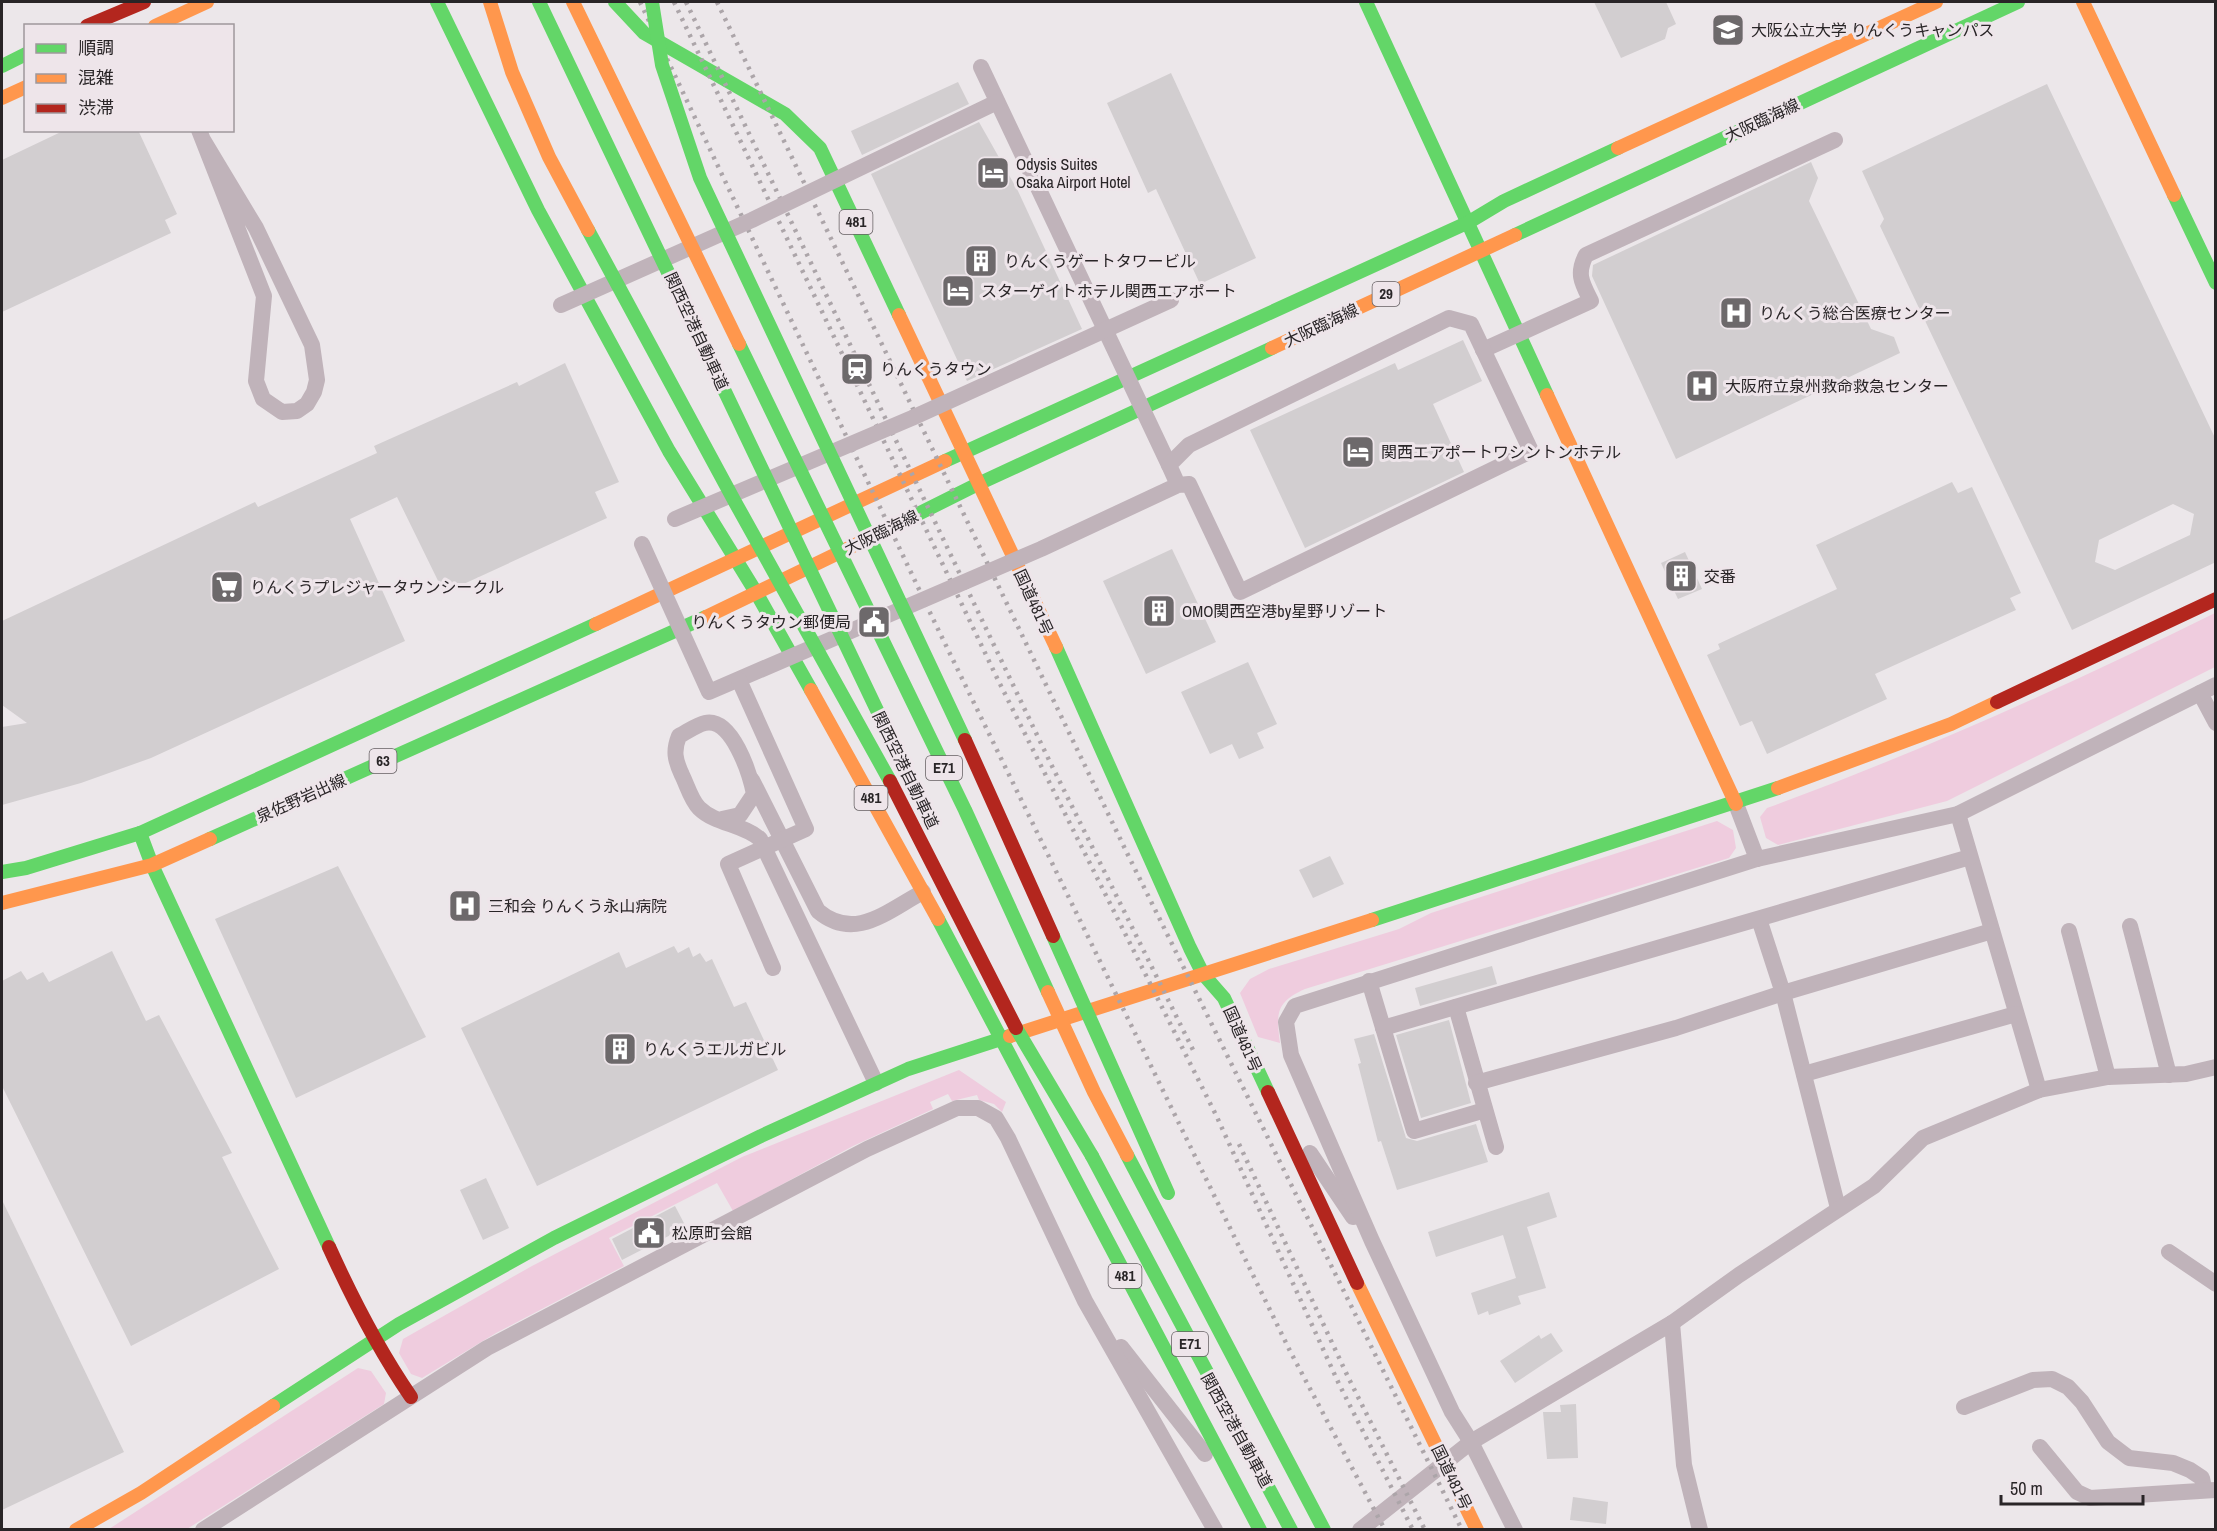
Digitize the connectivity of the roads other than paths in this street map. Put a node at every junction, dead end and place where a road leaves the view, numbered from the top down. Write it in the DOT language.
graph roads {
  1 [pos="142,2"];
  2 [pos="207,2"];
  3 [pos="437,2"];
  4 [pos="490,2"];
  5 [pos="539,2"];
  6 [pos="573,2"];
  7 [pos="615,2"];
  8 [pos="652,2"];
  9 [pos="1366,2"];
  10 [pos="1935,2"];
  11 [pos="2018,2"];
  12 [pos="2083,2"];
  13 [pos="92,24"];
  14 [pos="153,24"];
  15 [pos="158,24"];
  16 [pos="24,55"];
  17 [pos="2,66"];
  18 [pos="981,67"];
  19 [pos="24,88"];
  20 [pos="2,98"];
  21 [pos="997,102"];
  22 [pos="201,135"];
  23 [pos="1835,140"];
  24 [pos="1469,222"];
  25 [pos="2208,247"];
  26 [pos="1481,250"];
  27 [pos="2216,283"];
  28 [pos="1171,300"];
  29 [pos="561,305"];
  30 [pos="1104,329"];
  31 [pos="1483,350"];
  32 [pos="963,452"];
  33 [pos="1169,465"];
  34 [pos="978,484"];
  35 [pos="1178,485"];
  36 [pos="675,519"];
  37 [pos="642,544"];
  38 [pos="735,560"];
  39 [pos="757,594"];
  40 [pos="2216,599"];
  41 [pos="739,680"];
  42 [pos="2216,685"];
  43 [pos="2200,693"];
  44 [pos="2216,723"];
  45 [pos="904,766"];
  46 [pos="750,777"];
  47 [pos="1736,804"];
  48 [pos="1958,814"];
  49 [pos="722,819"];
  50 [pos="140,833"];
  51 [pos="1970,857"];
  52 [pos="1757,859"];
  53 [pos="152,865"];
  54 [pos="2,872"];
  55 [pos="923,892"];
  56 [pos="2,903"];
  57 [pos="1760,919"];
  58 [pos="2130,926"];
  59 [pos="1992,931"];
  60 [pos="2069,931"];
  61 [pos="996,957"];
  62 [pos="773,968"];
  63 [pos="1203,974"];
  64 [pos="1369,981"];
  65 [pos="1783,993"];
  66 [pos="1456,1007"];
  67 [pos="2016,1014"];
  68 [pos="1383,1028"];
  69 [pos="1001,1038"];
  70 [pos="2216,1068"];
  71 [pos="1804,1074"];
  72 [pos="2169,1075"];
  73 [pos="2108,1077"];
  74 [pos="876,1083"];
  75 [pos="1476,1083"];
  76 [pos="2038,1090"];
  77 [pos="1274,1104"];
  78 [pos="1485,1110"];
  79 [pos="1496,1147"];
  80 [pos="1092,1156"];
  81 [pos="1838,1208"];
  82 [pos="1372,1241"];
  83 [pos="2169,1252"];
  84 [pos="1196,1283"];
  85 [pos="2216,1284"];
  86 [pos="1085,1301"];
  87 [pos="1672,1323"];
  88 [pos="374,1339"];
  89 [pos="411,1397"];
  90 [pos="1964,1407"];
  91 [pos="1471,1442"];
  92 [pos="2040,1447"];
  93 [pos="1446,1461"];
  94 [pos="2210,1489"];
  95 [pos="1251,1514"];
  96 [pos="76,1530"];
  97 [pos="203,1530"];
  98 [pos="1215,1530"];
  99 [pos="1260,1530"];
  100 [pos="1291,1530"];
  101 [pos="1324,1530"];
  102 [pos="1360,1530"];
  103 [pos="1477,1530"];
  104 [pos="1515,1530"];
  105 [pos="1700,1530"];
  1 -- 13 [label="main road"];
  1 -- 14 [label="street"];
  2 -- 15 [label="main road"];
  3 -- 38 [label="main road, 481"];
  4 -- 80 [label="main road, bridge"];
  5 -- 45 [label="main road, 関西空港自動車道 / E71, bridge"];
  6 -- 84 [label="main road, 関西空港自動車道 / E71, bridge"];
  7 -- 32 [label="main road, 481"];
  8 -- 84 [label="main road, bridge"];
  9 -- 24 [label="main road"];
  10 -- 24 [label="main road, 大阪臨海線 / 29"];
  11 -- 26 [label="main road, 大阪臨海線 / 29"];
  12 -- 25 [label="main road"];
  16 -- 17 [label="main road"];
  18 -- 21 [label="street, bridge"];
  19 -- 20 [label="main road"];
  21 -- 29 [label="street, bridge"];
  21 -- 30 [label="street, bridge"];
  22 -- 22 [label="street"];
  23 -- 31 [label="street, bridge"];
  24 -- 26 [label="main road"];
  24 -- 32 [label="main road, 大阪臨海線 / 29"];
  25 -- 27 [label="main road"];
  26 -- 34 [label="main road, 大阪臨海線 / 29"];
  26 -- 47 [label="main road"];
  28 -- 30 [label="street, bridge"];
  30 -- 33 [label="street, bridge"];
  30 -- 36 [label="street, bridge"];
  31 -- 33 [label="street, bridge"];
  31 -- 35 [label="street, bridge"];
  32 -- 34 [label="main road, 国道481号 / 481"];
  32 -- 38 [label="main road, 大阪臨海線 / 29"];
  33 -- 35 [label="street, bridge"];
  34 -- 39 [label="main road, 大阪臨海線 / 29"];
  34 -- 63 [label="main road, 国道481号 / 481"];
  35 -- 41 [label="street, bridge"];
  37 -- 41 [label="street, bridge"];
  38 -- 39 [label="main road, 481"];
  38 -- 50 [label="main road, 63"];
  39 -- 53 [label="main road, 泉佐野岩出線 / 63"];
  39 -- 55 [label="main road, 481"];
  40 -- 47 [label="main road"];
  41 -- 62 [label="street, bridge"];
  42 -- 43 [label="street"];
  43 -- 44 [label="street"];
  43 -- 48 [label="street"];
  46 -- 49 [label="street"];
  46 -- 49 [label="street"];
  46 -- 55 [label="street"];
  47 -- 52 [label="street"];
  47 -- 63 [label="main road"];
  48 -- 51 [label="street"];
  48 -- 52 [label="street"];
  49 -- 74 [label="street"];
  50 -- 53 [label="main road"];
  50 -- 54 [label="main road, 63"];
  51 -- 57 [label="street"];
  51 -- 59 [label="street"];
  52 -- 64 [label="street"];
  53 -- 56 [label="main road, 泉佐野岩出線 / 63"];
  53 -- 88 [label="main road"];
  55 -- 69 [label="main road, 481"];
  57 -- 65 [label="street"];
  57 -- 66 [label="street"];
  58 -- 72 [label="street"];
  59 -- 65 [label="street"];
  59 -- 67 [label="street"];
  60 -- 73 [label="street"];
  61 -- 80 [label="main road, 関西空港自動車道 / E71, bridge"];
  63 -- 69 [label="main road"];
  63 -- 77 [label="main road, 国道481号 / 481"];
  64 -- 68 [label="street"];
  64 -- 82 [label="street"];
  65 -- 71 [label="street"];
  65 -- 75 [label="street"];
  66 -- 68 [label="street"];
  66 -- 75 [label="street"];
  67 -- 71 [label="street"];
  67 -- 76 [label="street"];
  68 -- 78 [label="street"];
  69 -- 74 [label="main road"];
  69 -- 95 [label="main road, 481"];
  70 -- 72 [label="street"];
  71 -- 81 [label="street"];
  72 -- 73 [label="street"];
  73 -- 76 [label="street"];
  74 -- 88 [label="main road"];
  75 -- 78 [label="street"];
  76 -- 81 [label="street"];
  77 -- 82 [label="street"];
  77 -- 93 [label="main road, 国道481号 / 481"];
  78 -- 79 [label="street"];
  80 -- 100 [label="main road, 関西空港自動車道 / E71"];
  81 -- 87 [label="street"];
  82 -- 91 [label="street"];
  83 -- 85 [label="street"];
  84 -- 101 [label="main road, 関西空港自動車道 / E71, bridge"];
  86 -- 89 [label="street"];
  86 -- 95 [label="street"];
  86 -- 98 [label="street"];
  87 -- 91 [label="street"];
  87 -- 105 [label="street"];
  88 -- 89 [label="main road"];
  88 -- 96 [label="main road"];
  89 -- 97 [label="street"];
  90 -- 94 [label="street"];
  91 -- 93 [label="street"];
  91 -- 104 [label="street"];
  92 -- 94 [label="street"];
  93 -- 102 [label="street"];
  93 -- 103 [label="main road, 国道481号 / 481"];
  95 -- 99 [label="main road, 481"];
}
